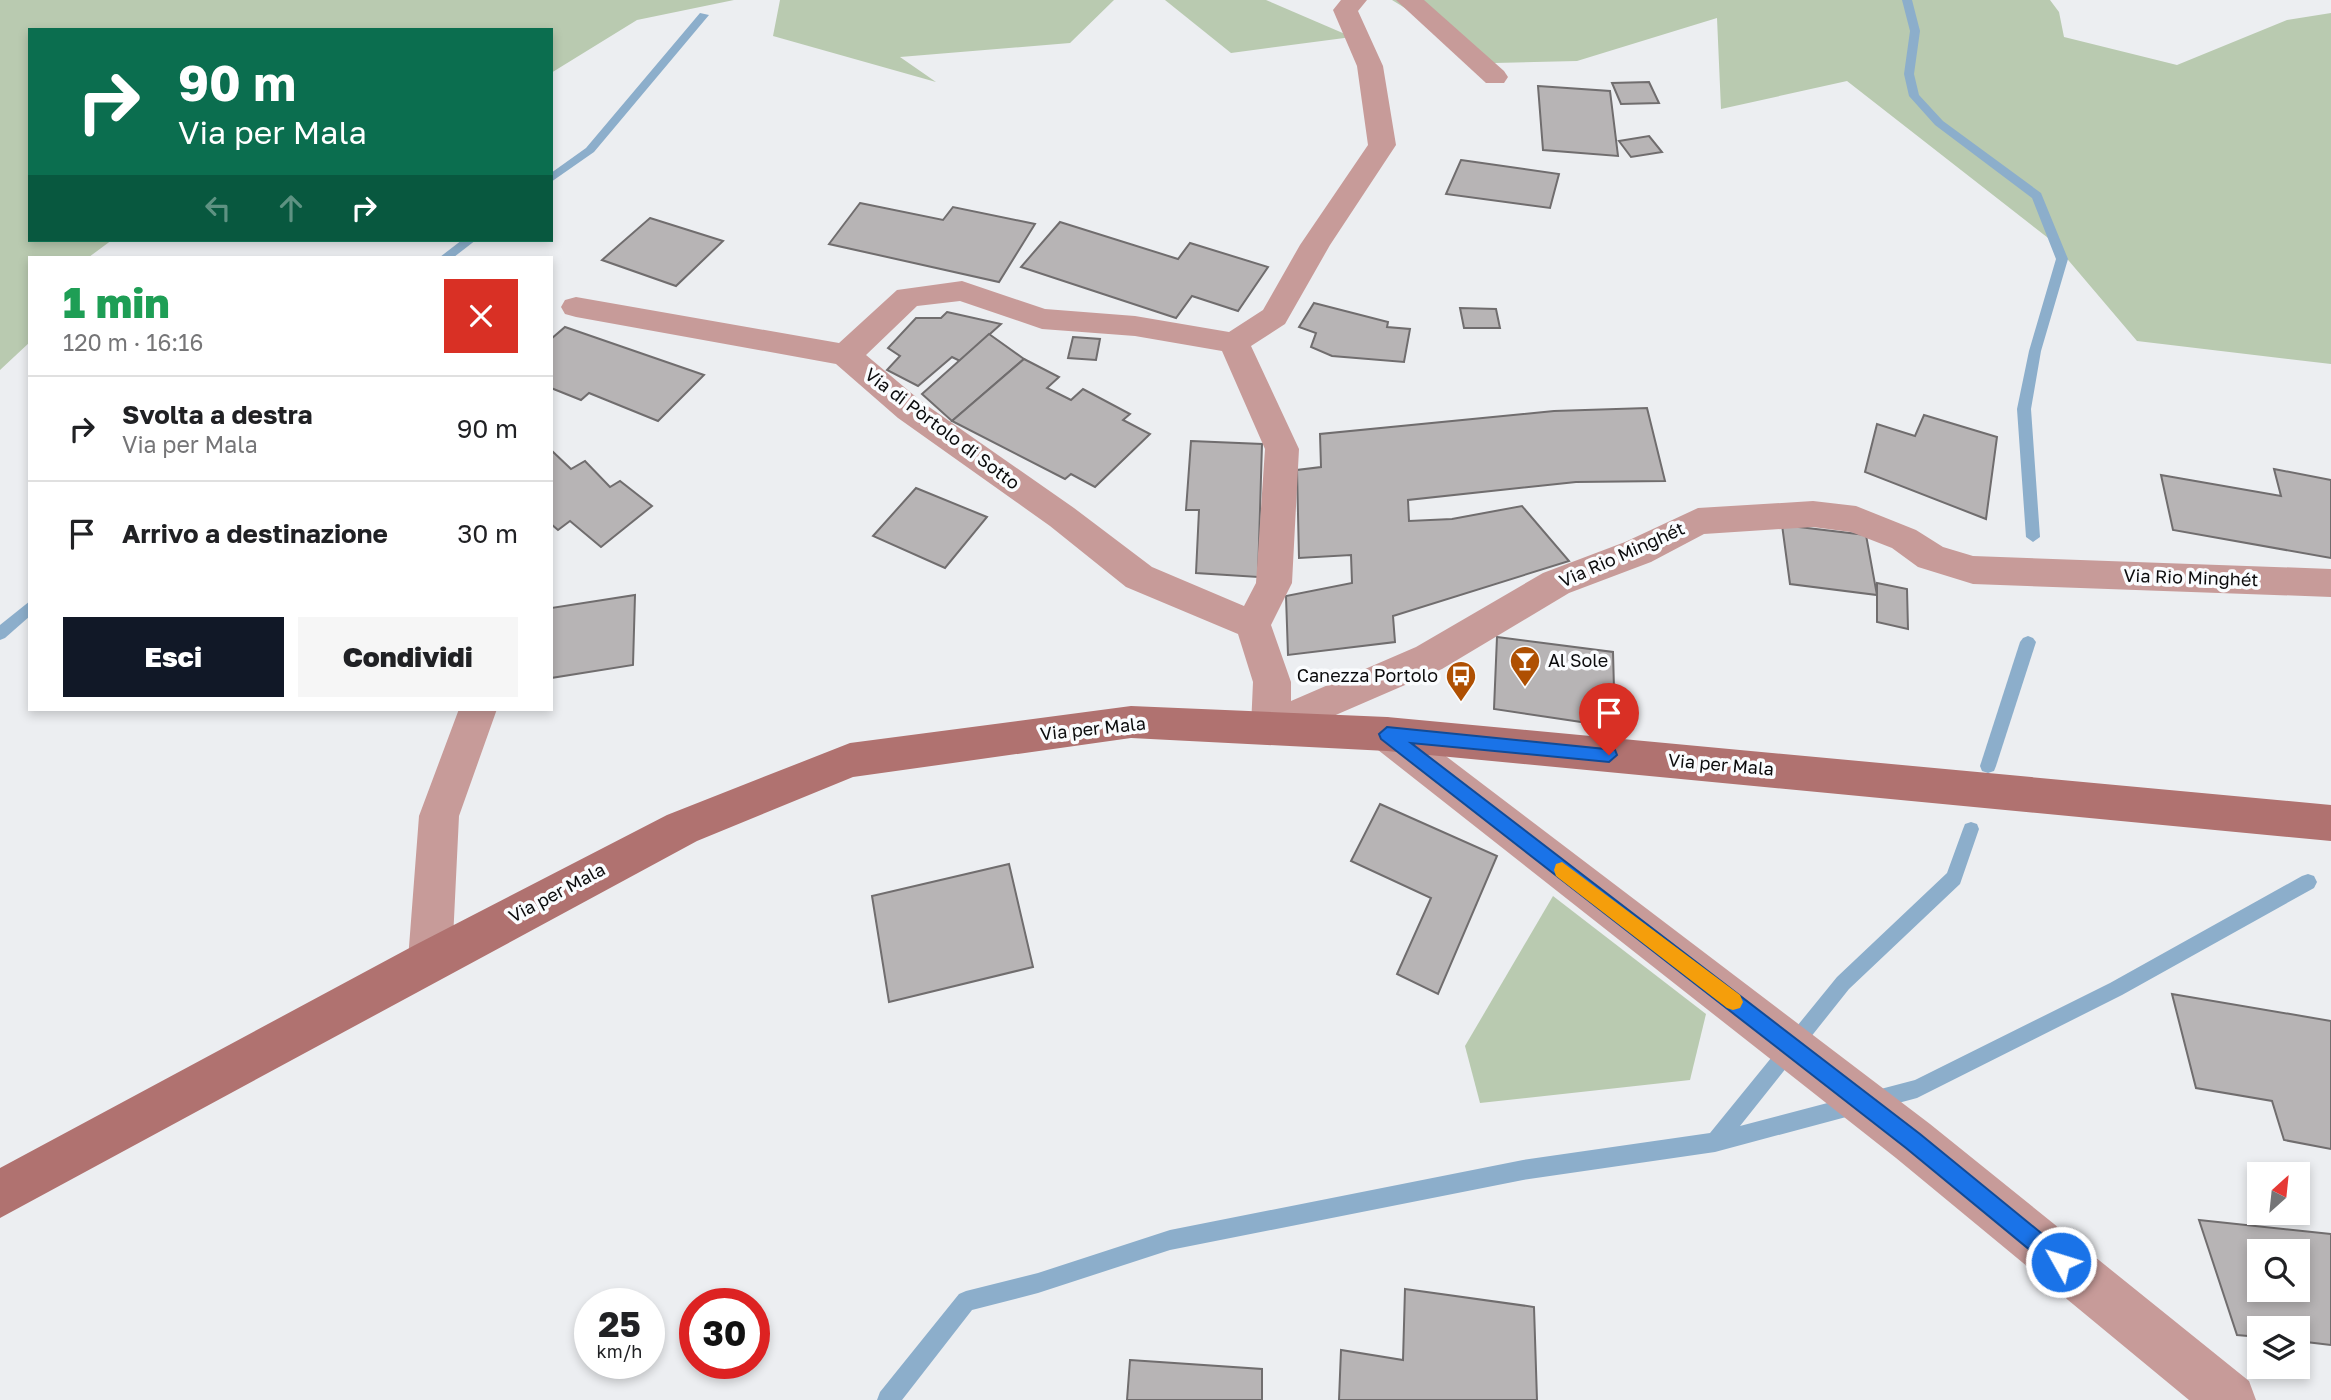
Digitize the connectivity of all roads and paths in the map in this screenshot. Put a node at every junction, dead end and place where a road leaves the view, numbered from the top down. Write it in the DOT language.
graph roads {
  1 [pos="1355,0"];
  2 [pos="1408,0"];
  3 [pos="1495,77"];
  4 [pos="576,307"];
  5 [pos="1234,343"];
  6 [pos="846,355"];
  7 [pos="2331,583"];
  8 [pos="1253,625"];
  9 [pos="477,711"];
  10 [pos="1271,726"];
  11 [pos="1387,734"];
  12 [pos="2331,823"];
  13 [pos="430,960"];
  14 [pos="0,1195"];
  15 [pos="2230,1400"];
  1 -- 5 [label="street"];
  2 -- 3 [label="street"];
  4 -- 6 [label="street"];
  5 -- 6 [label="street, Via di Pòrtolo di Sotto"];
  5 -- 8 [label="street"];
  6 -- 8 [label="street, Via di Pòrtolo di Sotto"];
  7 -- 10 [label="street, Via Rio Minghét"];
  8 -- 10 [label="street"];
  9 -- 13 [label="street"];
  10 -- 11 [label="main road, Via per Mala"];
  10 -- 13 [label="main road, Via per Mala"];
  11 -- 12 [label="main road, Via per Mala"];
  11 -- 15 [label="street"];
  13 -- 14 [label="main road, Via per Mala"];
}
